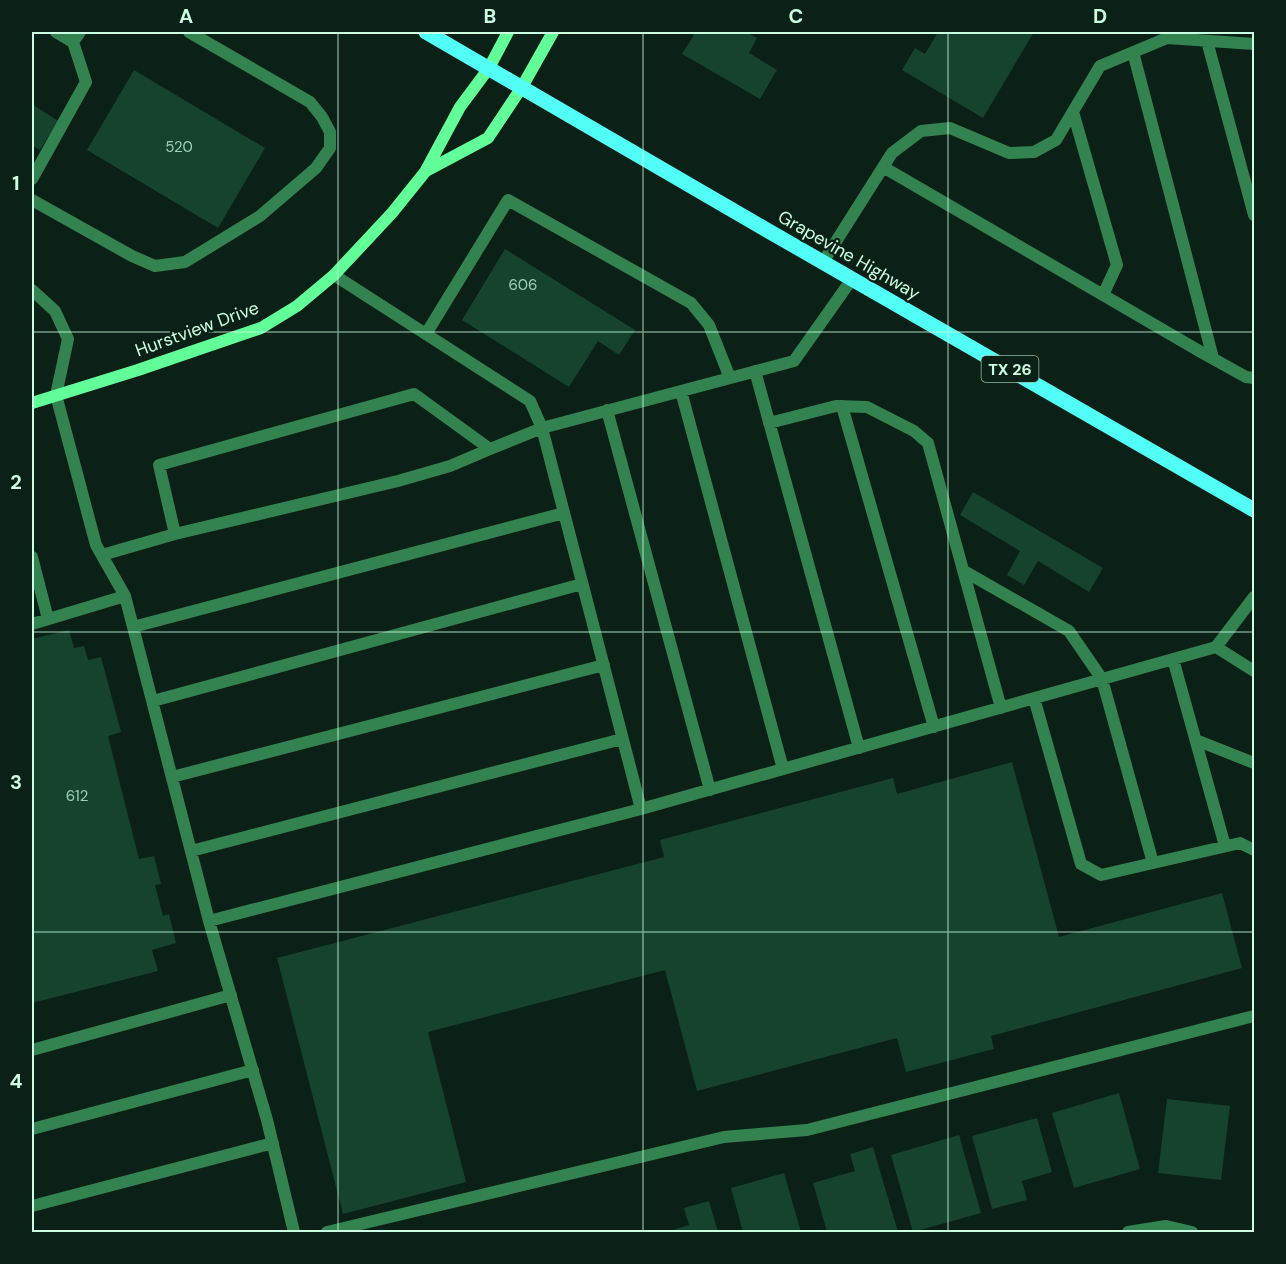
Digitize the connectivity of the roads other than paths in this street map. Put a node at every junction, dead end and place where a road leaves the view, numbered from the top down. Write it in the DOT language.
graph roads {
  1 [pos="56,32"];
  2 [pos="189,32"];
  3 [pos="426,32"];
  4 [pos="508,32"];
  5 [pos="553,32"];
  6 [pos="77,37"];
  7 [pos="1207,41"];
  8 [pos="1254,44"];
  9 [pos="1133,52"];
  10 [pos="489,68"];
  11 [pos="522,87"];
  12 [pos="1073,112"];
  13 [pos="883,167"];
  14 [pos="425,172"];
  15 [pos="32,179"];
  16 [pos="32,200"];
  17 [pos="1254,215"];
  18 [pos="823,262"];
  19 [pos="333,275"];
  20 [pos="852,279"];
  21 [pos="32,290"];
  22 [pos="1103,295"];
  23 [pos="426,334"];
  24 [pos="1214,358"];
  25 [pos="755,371"];
  26 [pos="730,378"];
  27 [pos="1254,378"];
  28 [pos="681,391"];
  29 [pos="56,395"];
  30 [pos="32,403"];
  31 [pos="842,406"];
  32 [pos="607,410"];
  33 [pos="769,423"];
  34 [pos="542,428"];
  35 [pos="490,449"];
  36 [pos="1254,510"];
  37 [pos="564,513"];
  38 [pos="175,534"];
  39 [pos="102,555"];
  40 [pos="32,557"];
  41 [pos="964,571"];
  42 [pos="582,584"];
  43 [pos="125,596"];
  44 [pos="1254,597"];
  45 [pos="48,619"];
  46 [pos="32,624"];
  47 [pos="133,627"];
  48 [pos="1216,647"];
  49 [pos="1173,659"];
  50 [pos="604,665"];
  51 [pos="1254,671"];
  52 [pos="1102,679"];
  53 [pos="1034,698"];
  54 [pos="153,701"];
  55 [pos="1001,708"];
  56 [pos="934,727"];
  57 [pos="622,739"];
  58 [pos="1196,740"];
  59 [pos="859,748"];
  60 [pos="1254,763"];
  61 [pos="783,769"];
  62 [pos="172,777"];
  63 [pos="710,790"];
  64 [pos="641,809"];
  65 [pos="1225,846"];
  66 [pos="191,850"];
  67 [pos="1254,850"];
  68 [pos="1153,863"];
  69 [pos="209,921"];
  70 [pos="231,994"];
  71 [pos="1254,1016"];
  72 [pos="32,1050"];
  73 [pos="253,1070"];
  74 [pos="32,1129"];
  75 [pos="273,1143"];
  76 [pos="32,1206"];
  77 [pos="294,1233"];
  78 [pos="327,1233"];
  79 [pos="1128,1233"];
  80 [pos="1192,1233"];
  1 -- 6 [label="street"];
  2 -- 16 [label="street"];
  3 -- 10 [label="main road, Grapevine Highway / TX 26"];
  4 -- 10 [label="main road, Hurstview Drive"];
  5 -- 11 [label="main road, Hurstview Drive"];
  6 -- 15 [label="street"];
  7 -- 8 [label="street"];
  7 -- 9 [label="street"];
  7 -- 17 [label="street"];
  9 -- 12 [label="street"];
  9 -- 24 [label="street"];
  10 -- 11 [label="main road, Grapevine Highway / TX 26"];
  10 -- 14 [label="main road, Hurstview Drive"];
  11 -- 14 [label="main road, Hurstview Drive"];
  11 -- 18 [label="main road, Grapevine Highway / TX 26"];
  12 -- 13 [label="street"];
  12 -- 22 [label="street"];
  13 -- 18 [label="street"];
  13 -- 22 [label="street"];
  14 -- 19 [label="main road, Hurstview Drive"];
  18 -- 20 [label="main road, Grapevine Highway / TX 26"];
  19 -- 23 [label="street"];
  19 -- 29 [label="main road, Hurstview Drive"];
  20 -- 25 [label="street"];
  20 -- 36 [label="main road, Grapevine Highway / TX 26"];
  21 -- 29 [label="street"];
  22 -- 24 [label="street"];
  23 -- 26 [label="street"];
  23 -- 34 [label="street"];
  24 -- 27 [label="street"];
  25 -- 26 [label="street"];
  25 -- 33 [label="street"];
  26 -- 28 [label="street"];
  28 -- 32 [label="street"];
  28 -- 61 [label="street"];
  29 -- 30 [label="main road, Hurstview Drive"];
  29 -- 39 [label="street"];
  31 -- 33 [label="street"];
  31 -- 41 [label="street"];
  31 -- 56 [label="street"];
  32 -- 34 [label="street"];
  32 -- 63 [label="street"];
  33 -- 59 [label="street"];
  34 -- 35 [label="street"];
  34 -- 37 [label="street"];
  35 -- 38 [label="street"];
  35 -- 38 [label="street"];
  37 -- 42 [label="street"];
  37 -- 47 [label="street"];
  38 -- 39 [label="street"];
  39 -- 43 [label="street"];
  40 -- 45 [label="street"];
  41 -- 52 [label="street"];
  41 -- 55 [label="street"];
  42 -- 50 [label="street"];
  42 -- 54 [label="street"];
  43 -- 45 [label="street"];
  43 -- 47 [label="street"];
  44 -- 48 [label="street"];
  45 -- 46 [label="street"];
  47 -- 54 [label="street"];
  48 -- 49 [label="street"];
  48 -- 51 [label="street"];
  49 -- 52 [label="street"];
  49 -- 58 [label="street"];
  50 -- 57 [label="street"];
  50 -- 62 [label="street"];
  52 -- 53 [label="street"];
  52 -- 68 [label="street"];
  53 -- 55 [label="street"];
  53 -- 68 [label="street"];
  54 -- 62 [label="street"];
  55 -- 56 [label="street"];
  56 -- 59 [label="street"];
  57 -- 64 [label="street"];
  57 -- 66 [label="street"];
  58 -- 60 [label="street"];
  58 -- 65 [label="street"];
  59 -- 61 [label="street"];
  61 -- 63 [label="street"];
  62 -- 66 [label="street"];
  63 -- 64 [label="street"];
  64 -- 69 [label="street"];
  65 -- 67 [label="street"];
  65 -- 68 [label="street"];
  66 -- 69 [label="street"];
  69 -- 70 [label="street"];
  70 -- 72 [label="street"];
  70 -- 73 [label="street"];
  71 -- 78 [label="street"];
  73 -- 74 [label="street"];
  73 -- 75 [label="street"];
  75 -- 76 [label="street"];
  75 -- 77 [label="street"];
  79 -- 80 [label="street"];
}
